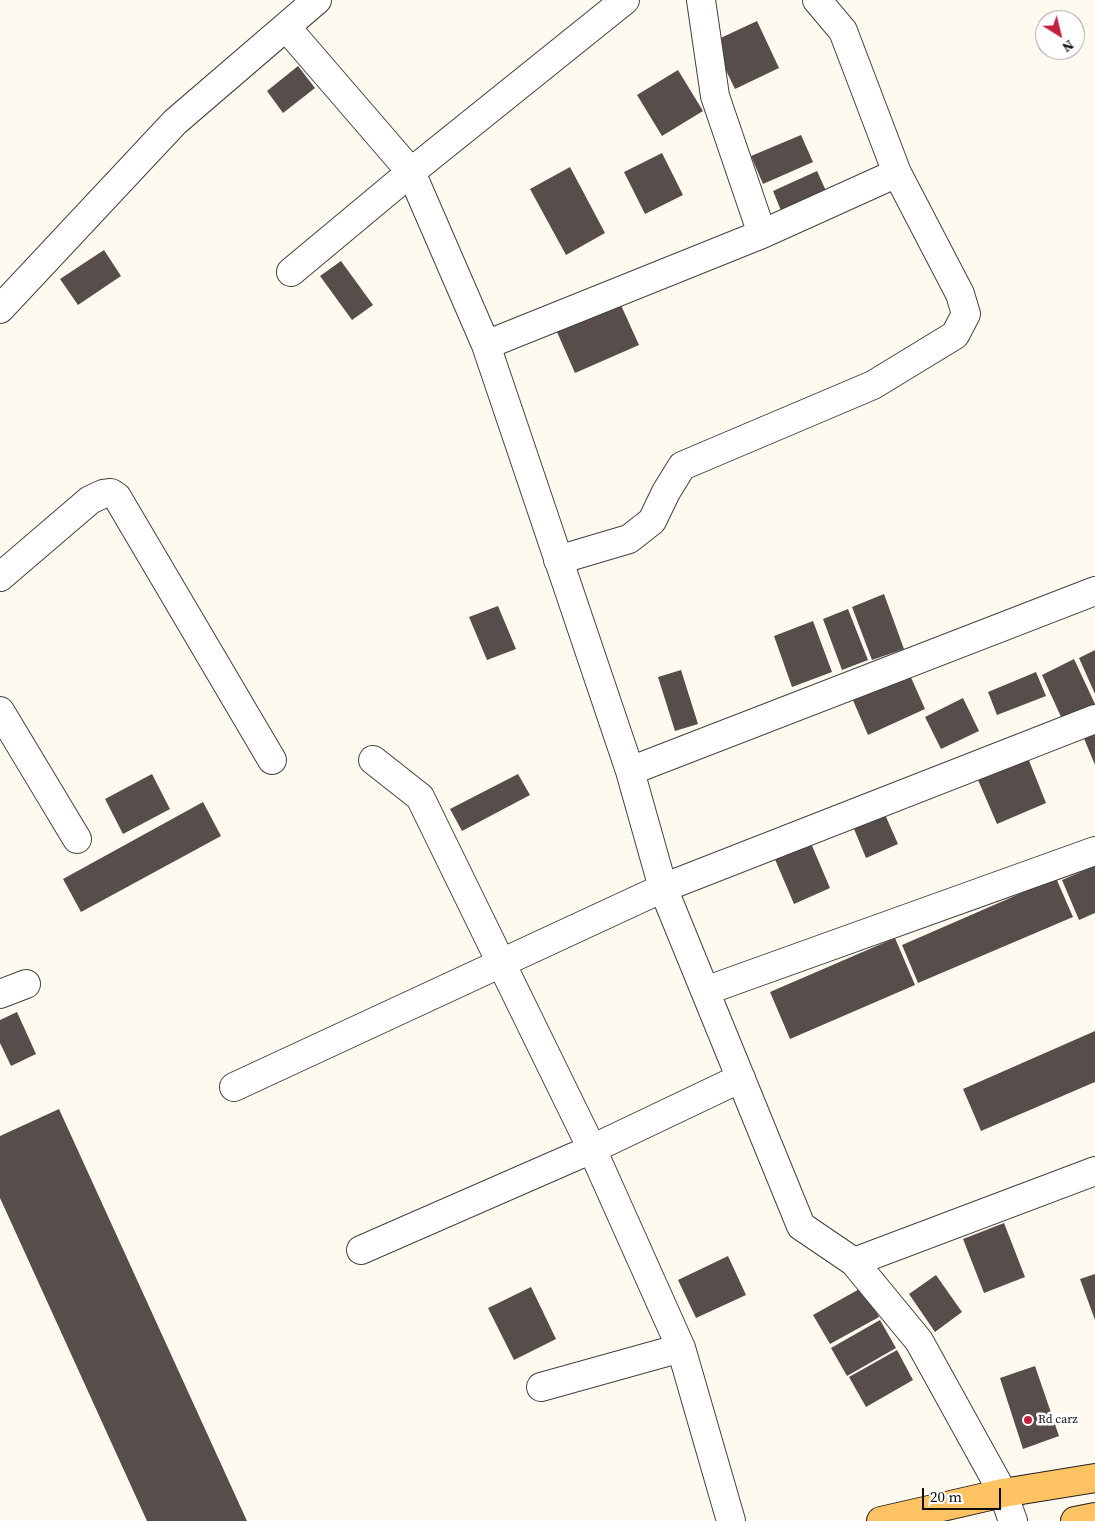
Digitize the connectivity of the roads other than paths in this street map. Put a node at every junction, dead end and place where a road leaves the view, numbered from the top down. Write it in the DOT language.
graph roads {
  1 [pos="317,0"];
  2 [pos="626,0"];
  3 [pos="701,0"];
  4 [pos="817,0"];
  5 [pos="286,27"];
  6 [pos="411,172"];
  7 [pos="897,173"];
  8 [pos="762,234"];
  9 [pos="291,272"];
  10 [pos="0,309"];
  11 [pos="486,345"];
  12 [pos="558,560"];
  13 [pos="0,577"];
  14 [pos="1095,591"];
  15 [pos="0,711"];
  16 [pos="1095,720"];
  17 [pos="272,760"];
  18 [pos="372,760"];
  19 [pos="630,771"];
  20 [pos="77,839"];
  21 [pos="1095,851"];
  22 [pos="663,888"];
  23 [pos="501,963"];
  24 [pos="26,984"];
  25 [pos="705,991"];
  26 [pos="0,994"];
  27 [pos="741,1078"];
  28 [pos="234,1087"];
  29 [pos="592,1149"];
  30 [pos="1095,1171"];
  31 [pos="361,1250"];
  32 [pos="854,1262"];
  33 [pos="681,1348"];
  34 [pos="541,1387"];
  35 [pos="1095,1478"];
  36 [pos="1003,1494"];
  37 [pos="1095,1517"];
  38 [pos="731,1521"];
  39 [pos="881,1521"];
  40 [pos="1013,1521"];
  41 [pos="1075,1521"];
  1 -- 5 [label="street"];
  2 -- 6 [label="street"];
  3 -- 8 [label="street"];
  4 -- 7 [label="street"];
  5 -- 6 [label="street"];
  5 -- 10 [label="street"];
  6 -- 9 [label="street"];
  6 -- 11 [label="street"];
  7 -- 8 [label="street"];
  7 -- 12 [label="street"];
  8 -- 11 [label="street"];
  11 -- 12 [label="street"];
  12 -- 19 [label="street"];
  13 -- 17 [label="street"];
  14 -- 19 [label="street"];
  15 -- 20 [label="street"];
  16 -- 22 [label="street"];
  18 -- 23 [label="street"];
  19 -- 22 [label="street"];
  21 -- 25 [label="street"];
  22 -- 23 [label="street"];
  22 -- 25 [label="street"];
  23 -- 28 [label="street"];
  23 -- 29 [label="street"];
  24 -- 26 [label="street"];
  25 -- 27 [label="street"];
  27 -- 29 [label="street"];
  27 -- 32 [label="street"];
  29 -- 31 [label="street"];
  29 -- 33 [label="street"];
  30 -- 32 [label="street"];
  32 -- 36 [label="street"];
  33 -- 34 [label="street"];
  33 -- 38 [label="street"];
  35 -- 36 [label="main road"];
  36 -- 39 [label="main road"];
  36 -- 40 [label="street"];
  37 -- 41 [label="main road"];
}
